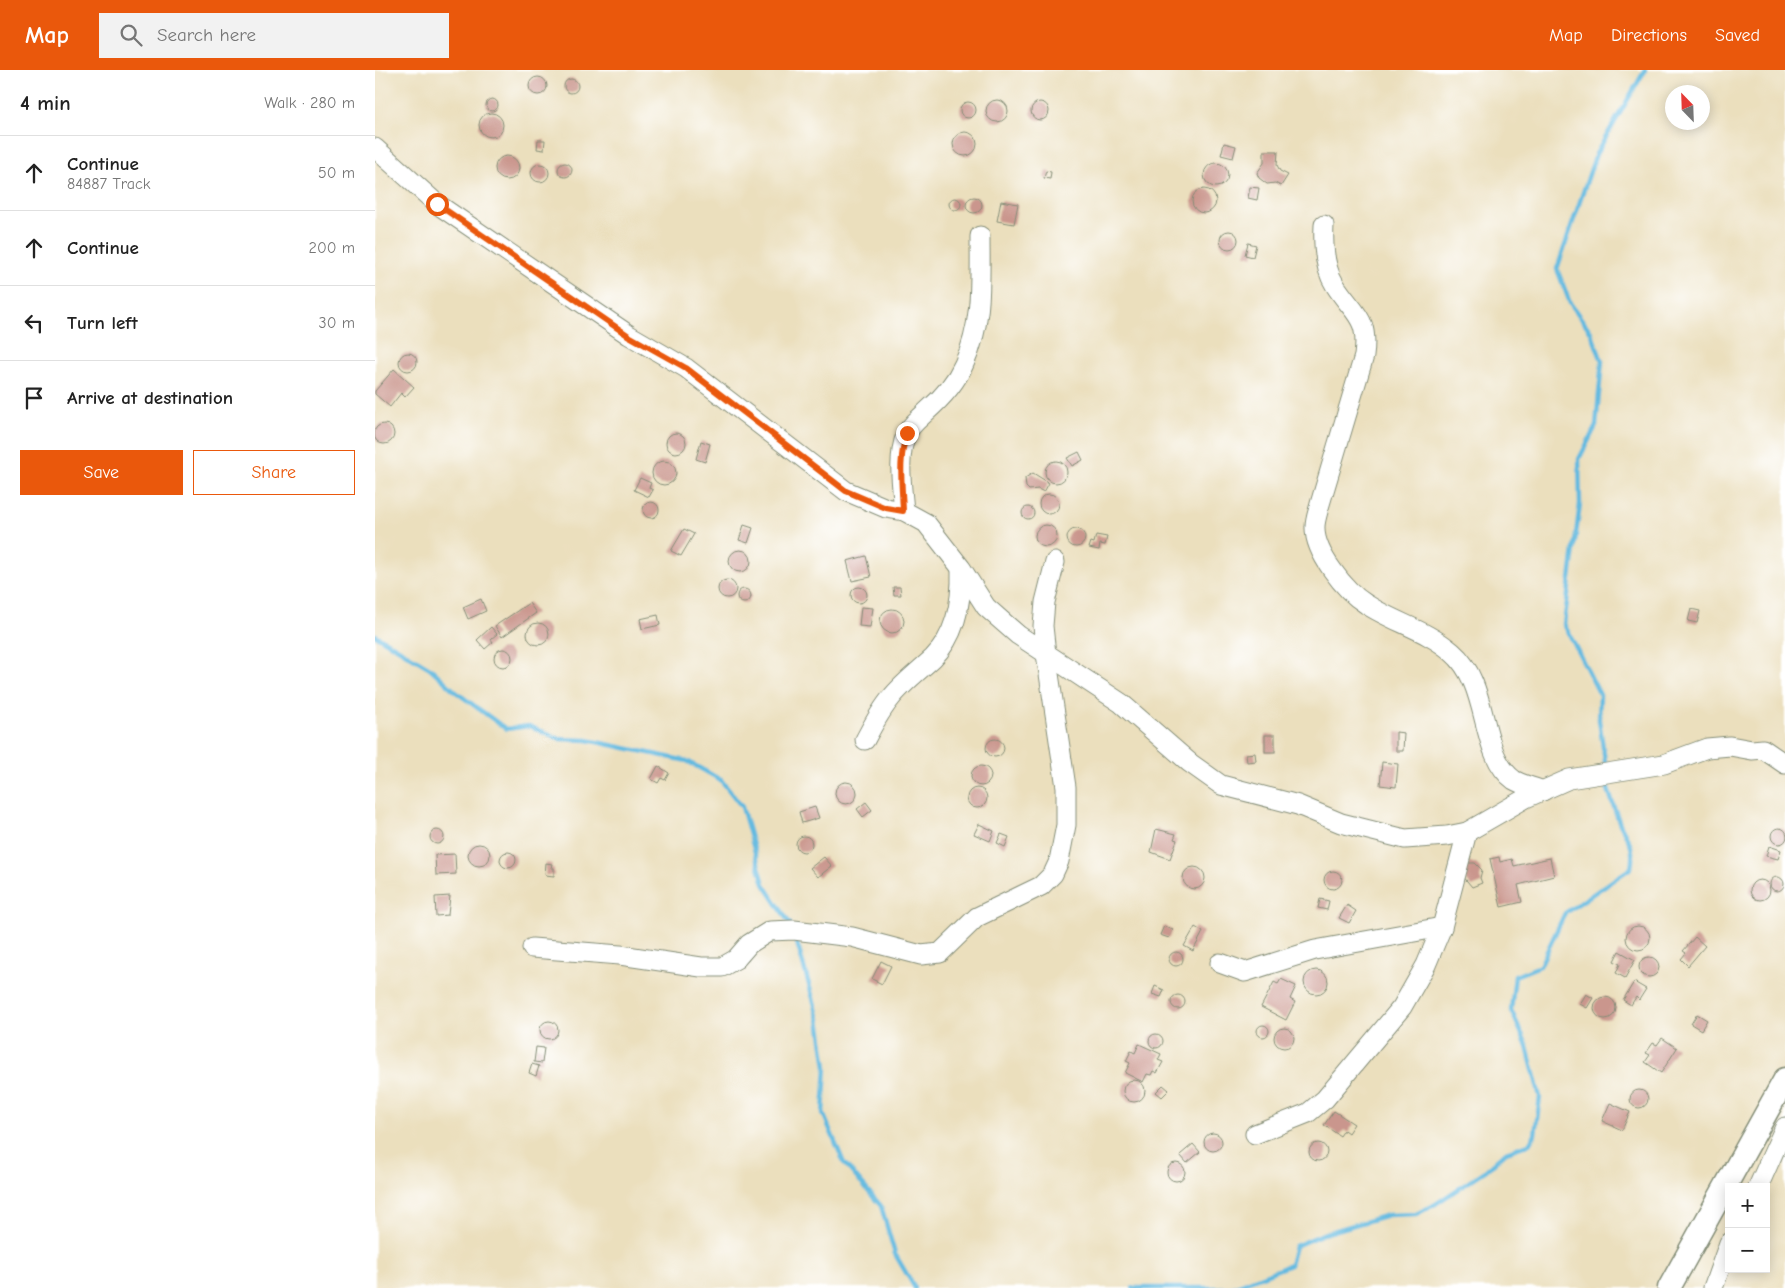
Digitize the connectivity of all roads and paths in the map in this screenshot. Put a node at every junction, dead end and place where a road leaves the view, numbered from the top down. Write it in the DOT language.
graph roads {
  1 [pos="375,148"];
  2 [pos="1324,226"];
  3 [pos="980,236"];
  4 [pos="903,511"];
  5 [pos="1055,562"];
  6 [pos="961,568"];
  7 [pos="1045,654"];
  8 [pos="865,740"];
  9 [pos="1785,764"];
  10 [pos="1543,790"];
  11 [pos="1467,832"];
  12 [pos="1442,927"];
  13 [pos="532,948"];
  14 [pos="1220,963"];
  15 [pos="1785,1079"];
  16 [pos="1785,1127"];
  17 [pos="1255,1134"];
  18 [pos="1760,1183"];
  19 [pos="1725,1254"];
  20 [pos="1669,1288"];
  21 [pos="1713,1288"];
  1 -- 4 [label="street"];
  2 -- 10 [label="street"];
  3 -- 4 [label="street"];
  4 -- 6 [label="street"];
  5 -- 7 [label="street"];
  6 -- 7 [label="street"];
  6 -- 8 [label="street"];
  7 -- 11 [label="street"];
  7 -- 13 [label="street"];
  9 -- 10 [label="street"];
  10 -- 11 [label="street"];
  11 -- 12 [label="street"];
  12 -- 14 [label="street"];
  12 -- 17 [label="street"];
  15 -- 20 [label="street"];
  16 -- 18 [label="street"];
  19 -- 21 [label="street"];
}
